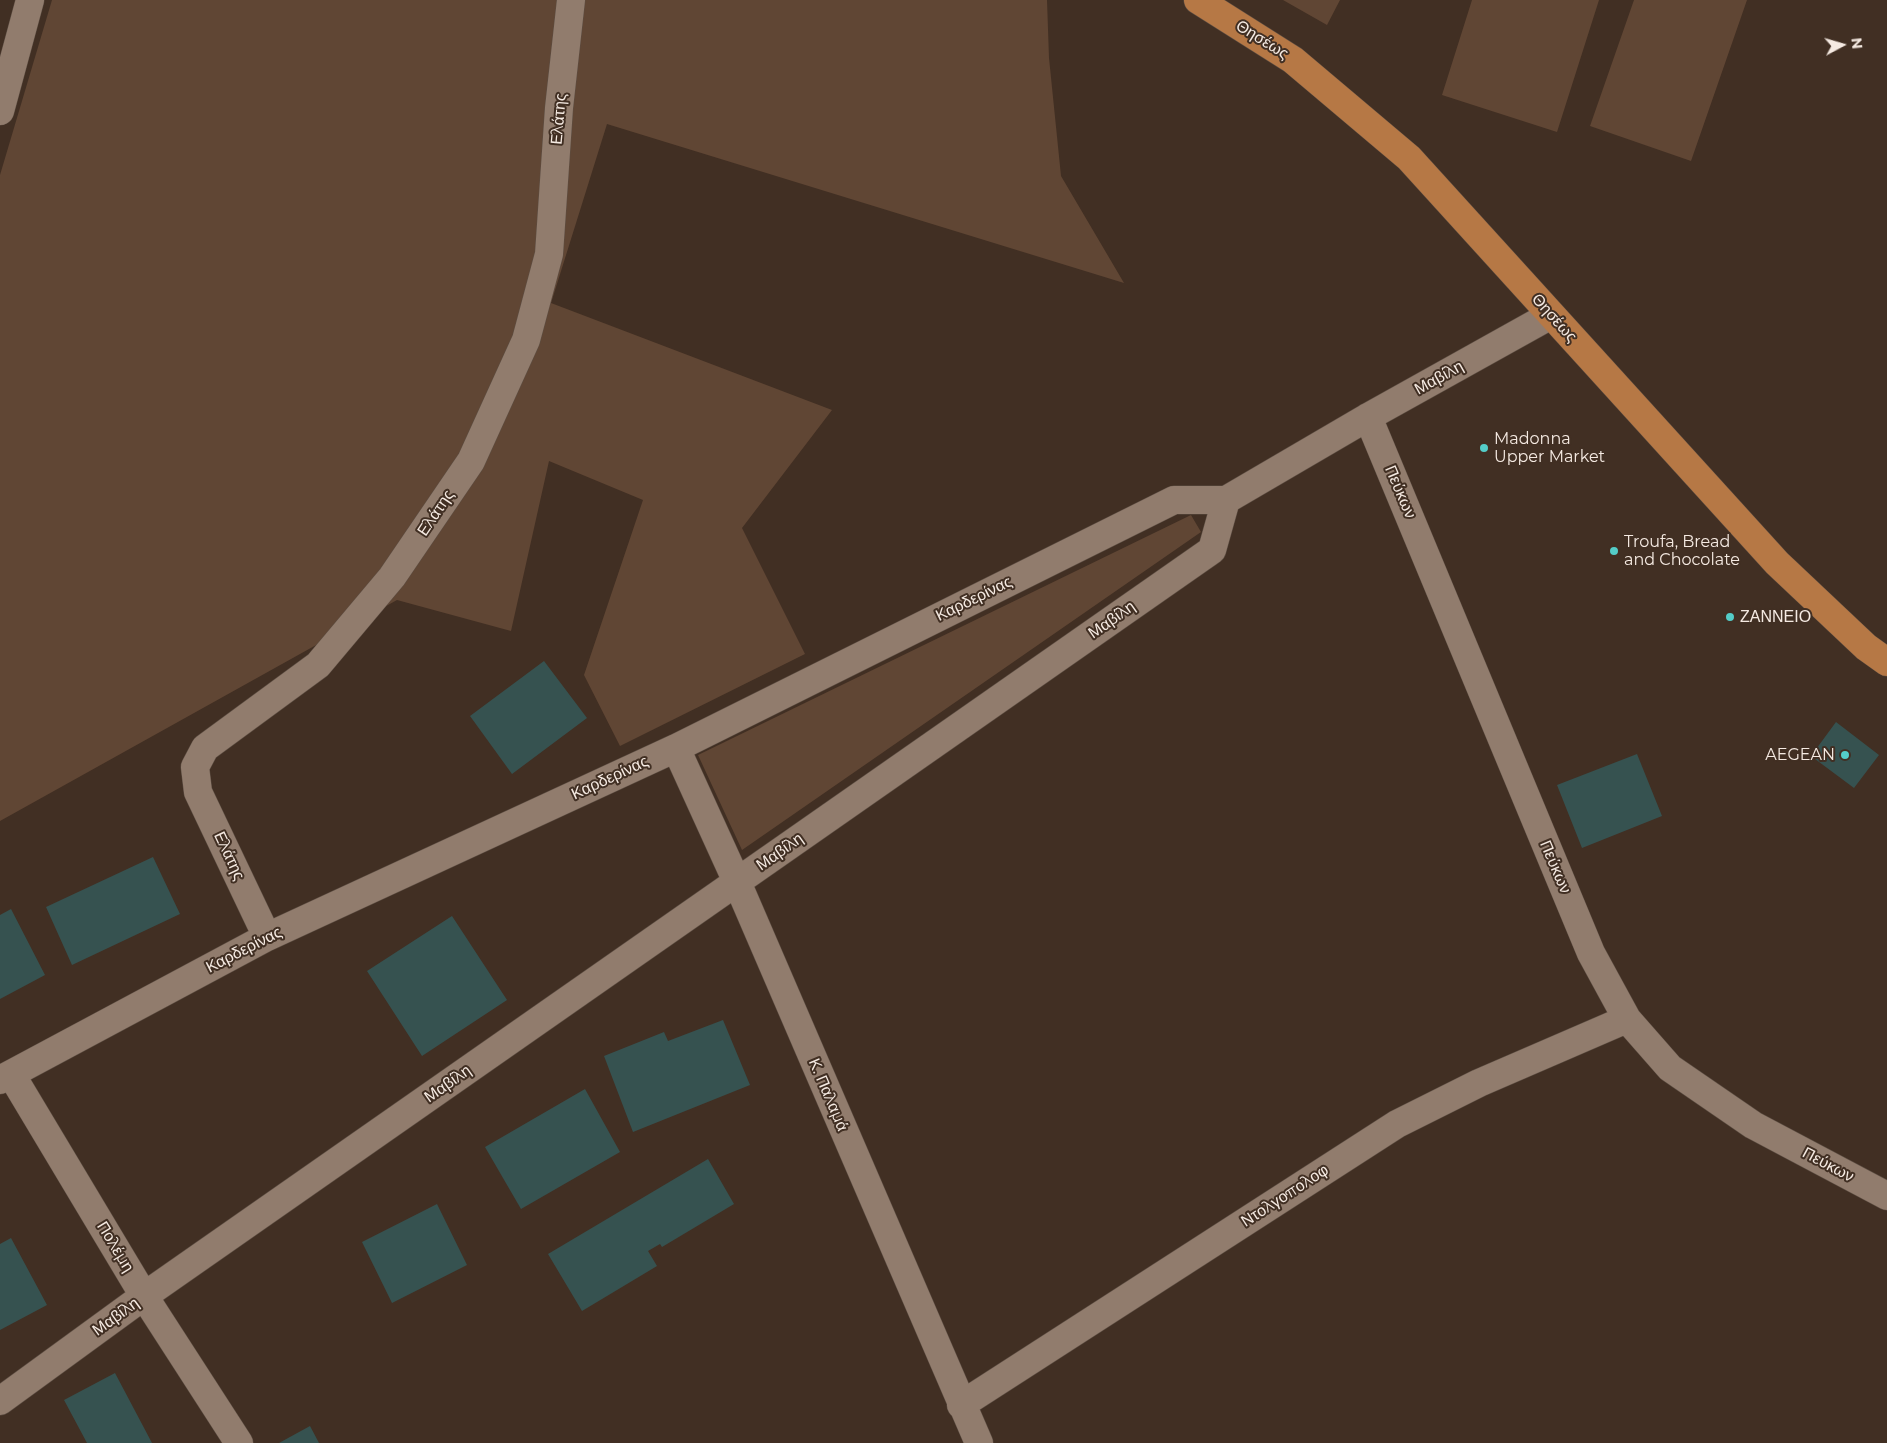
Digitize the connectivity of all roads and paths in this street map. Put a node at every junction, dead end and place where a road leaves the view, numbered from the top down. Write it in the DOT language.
graph roads {
  1 [pos="30,0"];
  2 [pos="571,0"];
  3 [pos="1198,0"];
  4 [pos="0,111"];
  5 [pos="1551,315"];
  6 [pos="1368,417"];
  7 [pos="1226,500"];
  8 [pos="1887,662"];
  9 [pos="676,748"];
  10 [pos="737,882"];
  11 [pos="267,937"];
  12 [pos="1627,1019"];
  13 [pos="5,1077"];
  14 [pos="1887,1196"];
  15 [pos="144,1296"];
  16 [pos="0,1401"];
  17 [pos="961,1405"];
  18 [pos="239,1443"];
  19 [pos="979,1443"];
  1 -- 4 [label="street"];
  2 -- 11 [label="street, Ελάτης"];
  3 -- 5 [label="main road, Θησέως"];
  5 -- 6 [label="street, Μαβίλη"];
  5 -- 8 [label="main road, Θησέως"];
  6 -- 7 [label="street, Μαβίλη"];
  6 -- 12 [label="street, Πεύκων"];
  7 -- 9 [label="street, Καρδερίνας"];
  7 -- 10 [label="street, Μαβίλη"];
  9 -- 10 [label="street, Κ. Παλαμά"];
  9 -- 11 [label="street, Καρδερίνας"];
  10 -- 15 [label="street, Μαβίλη"];
  10 -- 17 [label="street, Κ. Παλαμά"];
  11 -- 13 [label="street, Καρδερίνας"];
  12 -- 14 [label="street, Πεύκων"];
  12 -- 17 [label="street, Ντολγοπολοφ"];
  13 -- 15 [label="street, Πολέμη"];
  15 -- 16 [label="street, Μαβίλη"];
  15 -- 18 [label="street, Πολέμη"];
  17 -- 19 [label="street, Κ. Παλαμά"];
}
